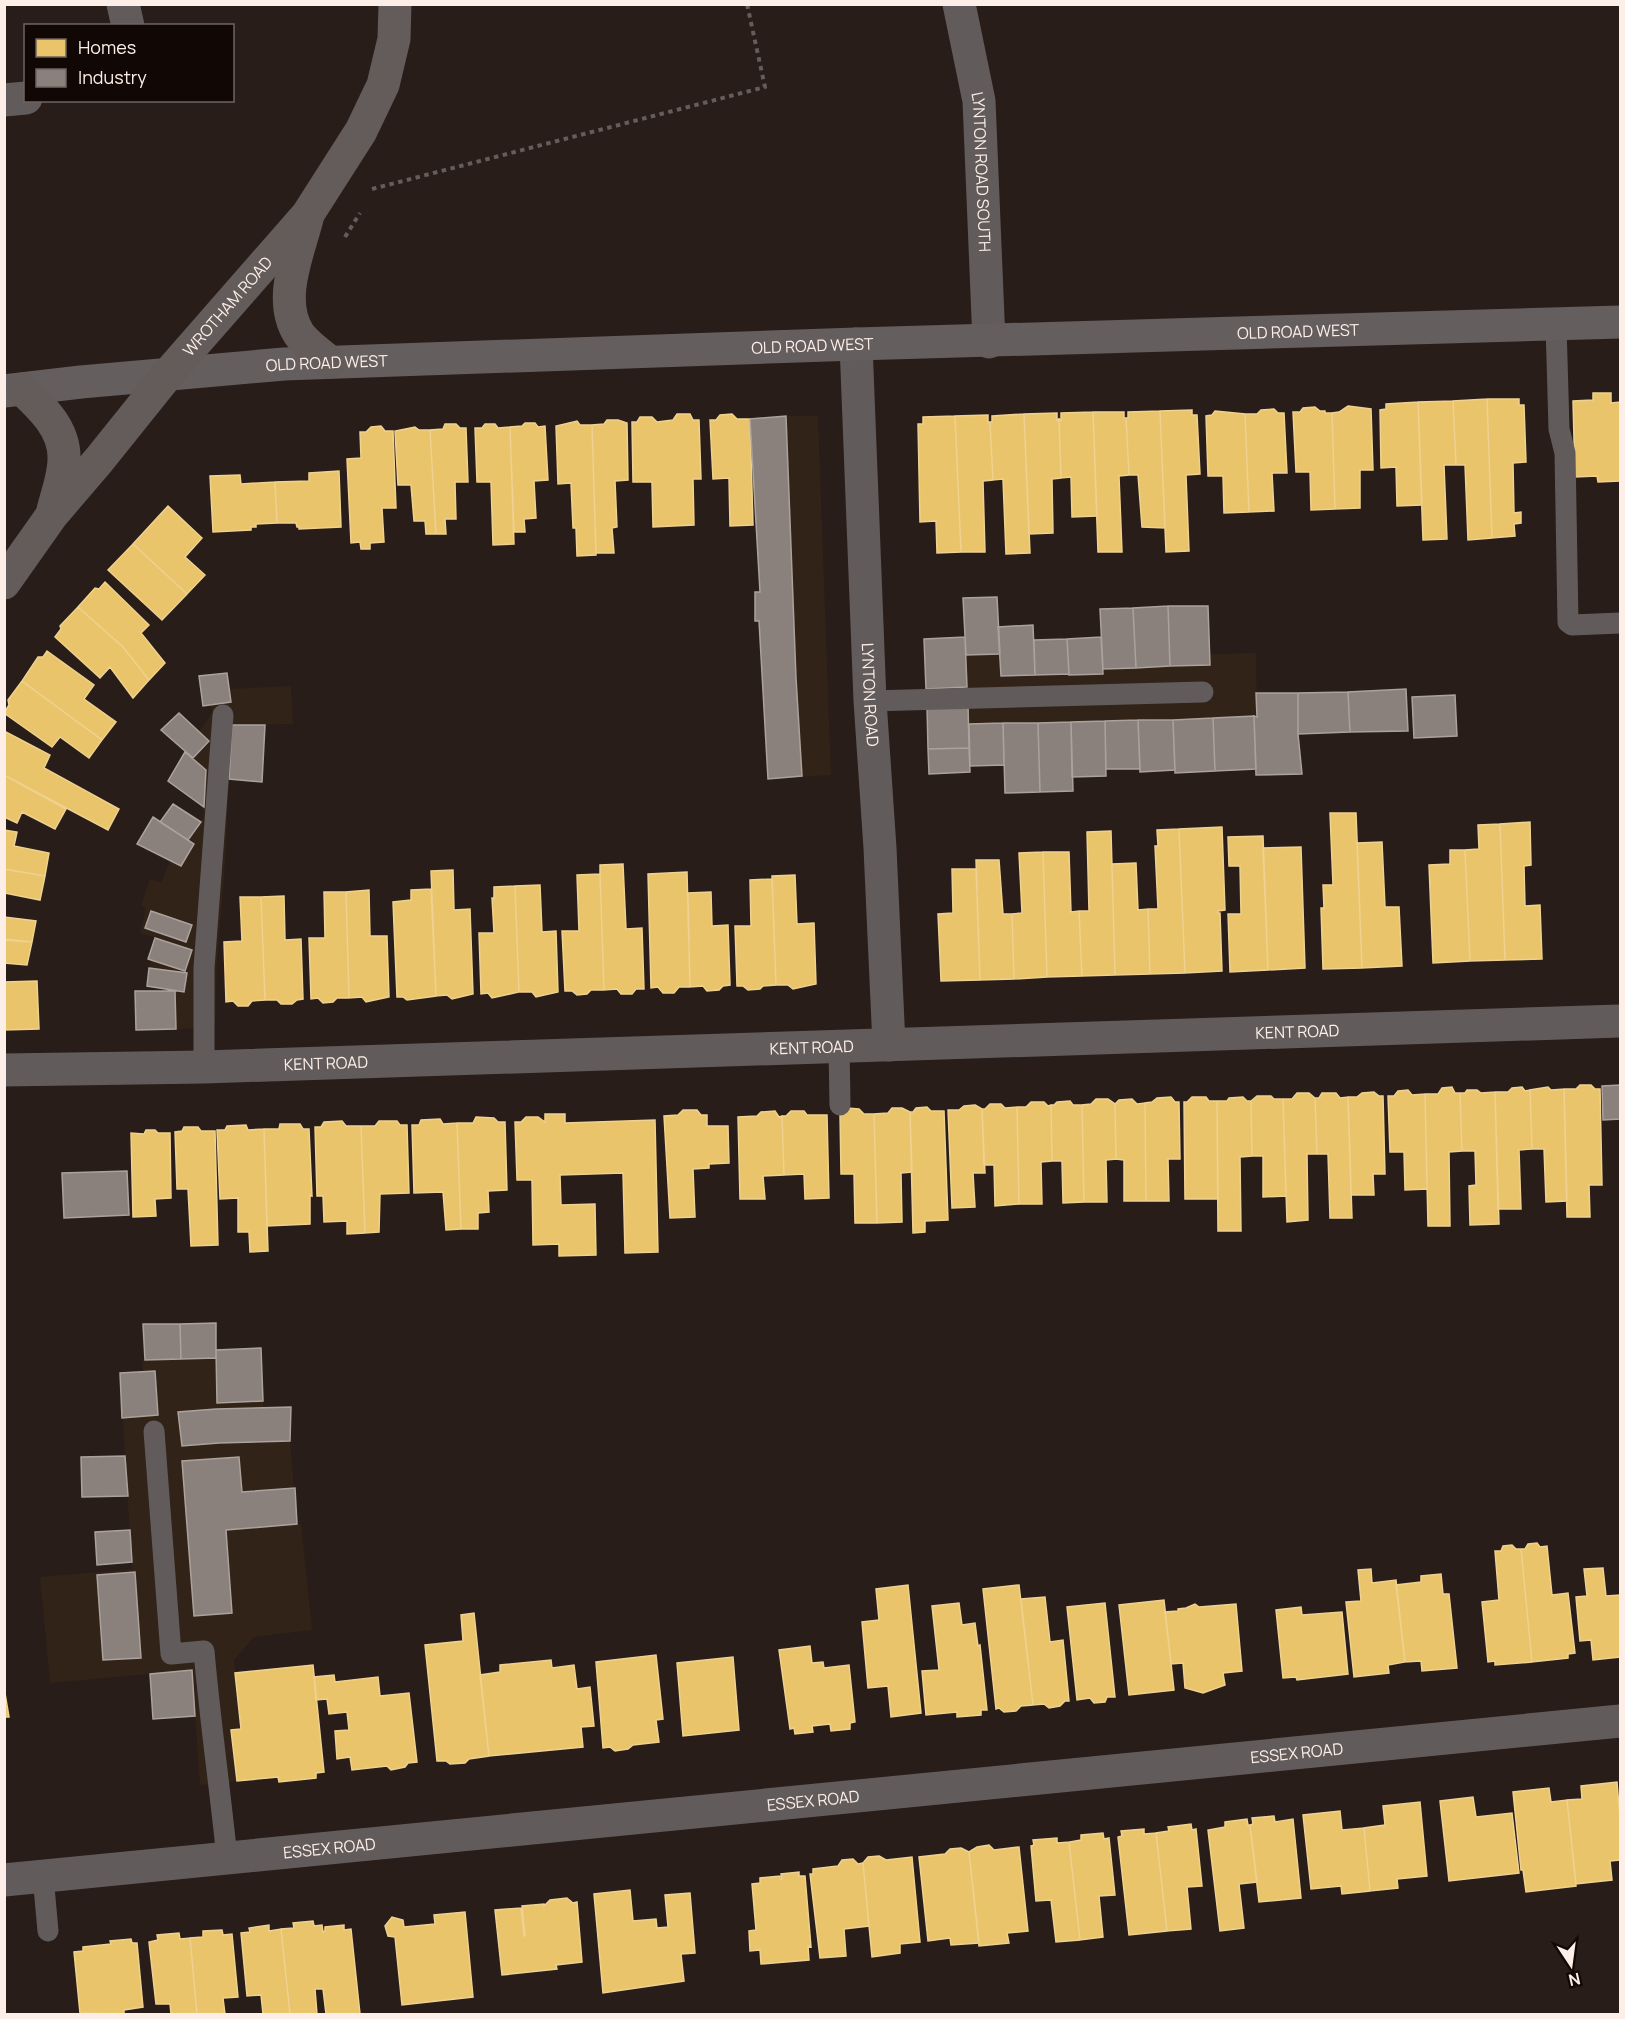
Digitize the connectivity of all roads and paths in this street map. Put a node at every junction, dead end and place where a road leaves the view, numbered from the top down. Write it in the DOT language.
graph roads {
  1 [pos="123,4"];
  2 [pos="395,4"];
  3 [pos="747,4"];
  4 [pos="959,4"];
  5 [pos="128,24"];
  6 [pos="24,98"];
  7 [pos="4,100"];
  8 [pos="381,178"];
  9 [pos="375,188"];
  10 [pos="364,192"];
  11 [pos="370,196"];
  12 [pos="361,211"];
  13 [pos="308,214"];
  14 [pos="340,247"];
  15 [pos="1620,322"];
  16 [pos="1556,324"];
  17 [pos="989,342"];
  18 [pos="856,344"];
  19 [pos="330,362"];
  20 [pos="168,374"];
  21 [pos="13,390"];
  22 [pos="52,514"];
  23 [pos="4,583"];
  24 [pos="1620,623"];
  25 [pos="1203,692"];
  26 [pos="870,701"];
  27 [pos="223,715"];
  28 [pos="1620,1021"];
  29 [pos="889,1045"];
  30 [pos="839,1047"];
  31 [pos="204,1067"];
  32 [pos="4,1070"];
  33 [pos="840,1105"];
  34 [pos="154,1431"];
  35 [pos="1620,1721"];
  36 [pos="226,1858"];
  37 [pos="44,1876"];
  38 [pos="4,1880"];
  39 [pos="48,1931"];
  1 -- 5 [label="street"];
  2 -- 13 [label="main road, WROTHAM ROAD"];
  3 -- 9 [label="path"];
  4 -- 17 [label="street, LYNTON ROAD SOUTH"];
  6 -- 7 [label="street"];
  8 -- 9 [label="path"];
  9 -- 10 [label="path"];
  9 -- 11 [label="path"];
  12 -- 14 [label="path"];
  13 -- 19 [label="main road"];
  13 -- 20 [label="main road, WROTHAM ROAD"];
  15 -- 16 [label="main road, OLD ROAD WEST"];
  16 -- 17 [label="main road, OLD ROAD WEST"];
  16 -- 24 [label="lane"];
  17 -- 18 [label="main road, OLD ROAD WEST"];
  18 -- 19 [label="main road, OLD ROAD WEST"];
  18 -- 26 [label="street, LYNTON ROAD"];
  19 -- 20 [label="main road, OLD ROAD WEST"];
  20 -- 21 [label="main road, OLD ROAD WEST"];
  20 -- 22 [label="main road, WROTHAM ROAD"];
  21 -- 22 [label="main road"];
  22 -- 23 [label="main road, WROTHAM ROAD"];
  25 -- 26 [label="lane"];
  26 -- 29 [label="street, LYNTON ROAD"];
  27 -- 31 [label="lane"];
  28 -- 29 [label="street, KENT ROAD"];
  29 -- 30 [label="street, KENT ROAD"];
  30 -- 31 [label="street, KENT ROAD"];
  30 -- 33 [label="lane"];
  31 -- 32 [label="street, KENT ROAD"];
  34 -- 36 [label="lane"];
  35 -- 36 [label="street, ESSEX ROAD"];
  36 -- 37 [label="street, ESSEX ROAD"];
  37 -- 38 [label="street, ESSEX ROAD"];
  37 -- 39 [label="lane"];
}
